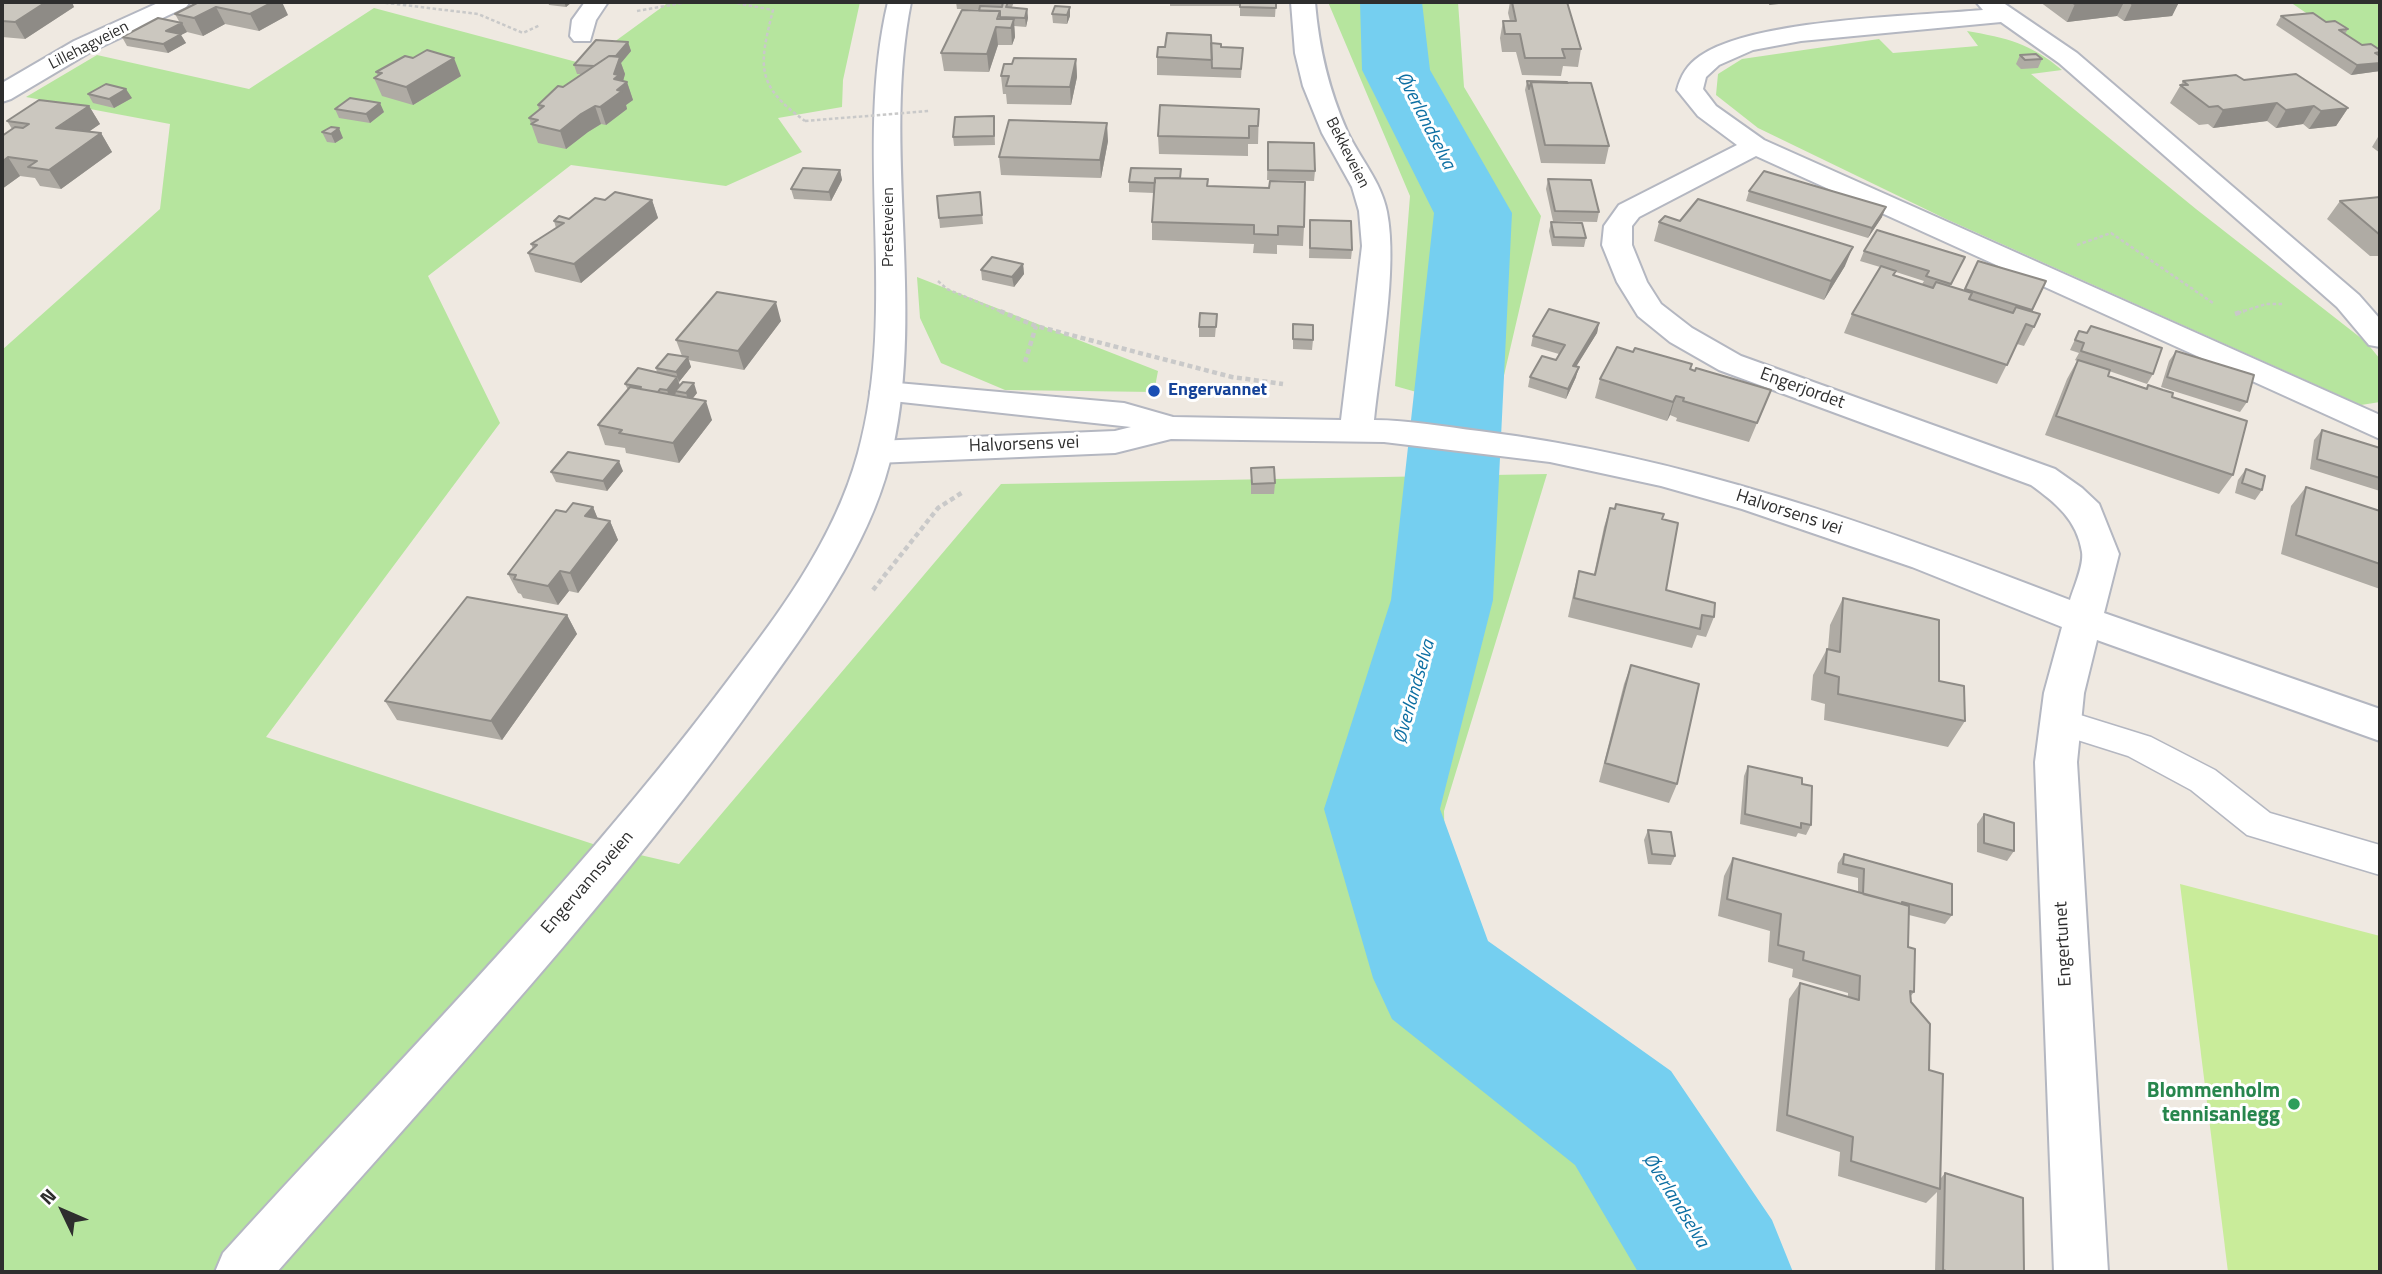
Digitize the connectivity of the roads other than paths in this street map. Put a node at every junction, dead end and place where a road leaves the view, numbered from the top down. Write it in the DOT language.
graph roads {
  1 [pos="178,2"];
  2 [pos="899,2"];
  3 [pos="1303,2"];
  4 [pos="594,5"];
  5 [pos="1996,8"];
  6 [pos="582,36"];
  7 [pos="2,94"];
  8 [pos="1755,146"];
  9 [pos="2380,338"];
  10 [pos="886,392"];
  11 [pos="1171,428"];
  12 [pos="2380,428"];
  13 [pos="1370,431"];
  14 [pos="876,452"];
  15 [pos="2081,619"];
  16 [pos="2061,722"];
  17 [pos="2380,724"];
  18 [pos="2380,860"];
  19 [pos="242,1272"];
  20 [pos="2081,1272"];
  1 -- 7 [label="street, Lillehagveien"];
  2 -- 10 [label="street, Presteveien"];
  3 -- 13 [label="street, Bekkeveien"];
  4 -- 6 [label="street"];
  5 -- 8 [label="street"];
  5 -- 9 [label="street"];
  8 -- 12 [label="street"];
  8 -- 15 [label="street, Engerjordet"];
  10 -- 11 [label="street, Halvorsens vei"];
  10 -- 14 [label="street, Presteveien"];
  11 -- 13 [label="street, Halvorsens vei"];
  11 -- 14 [label="street, Halvorsens vei"];
  13 -- 15 [label="street, Halvorsens vei"];
  14 -- 19 [label="street, Engervannsveien"];
  15 -- 16 [label="street, Engertunet"];
  15 -- 17 [label="street, Halvorsens vei"];
  16 -- 18 [label="lane"];
  16 -- 20 [label="street, Engertunet"];
}
